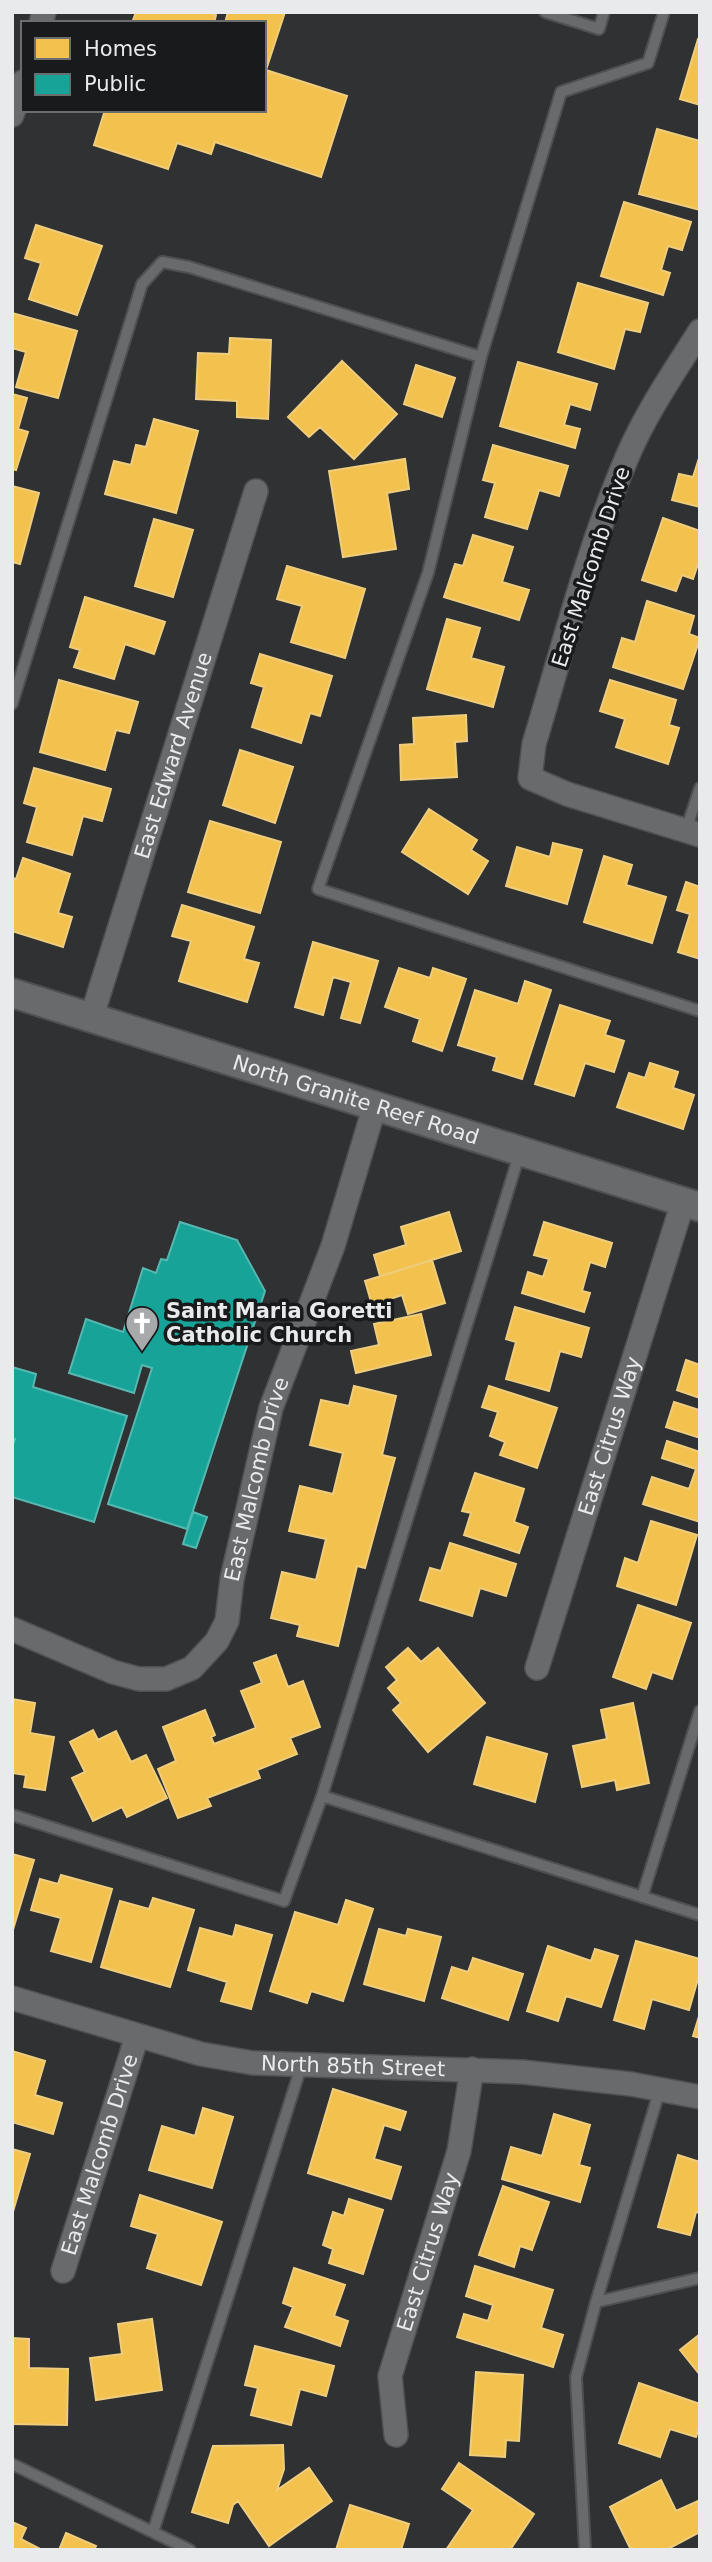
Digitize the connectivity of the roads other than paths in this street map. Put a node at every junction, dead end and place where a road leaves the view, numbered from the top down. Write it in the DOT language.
graph roads {
  1 [pos="545,12"];
  2 [pos="604,12"];
  3 [pos="664,12"];
  4 [pos="21,88"];
  5 [pos="12,115"];
  6 [pos="700,331"];
  7 [pos="481,357"];
  8 [pos="256,491"];
  9 [pos="12,704"];
  10 [pos="700,788"];
  11 [pos="693,832"];
  12 [pos="12,993"];
  13 [pos="700,1011"];
  14 [pos="91,1019"];
  15 [pos="376,1105"];
  16 [pos="520,1152"];
  17 [pos="691,1205"];
  18 [pos="12,1629"];
  19 [pos="537,1668"];
  20 [pos="700,1711"];
  21 [pos="322,1796"];
  22 [pos="12,1815"];
  23 [pos="642,1897"];
  24 [pos="700,1915"];
  25 [pos="12,1998"];
  26 [pos="136,2036"];
  27 [pos="303,2064"];
  28 [pos="472,2069"];
  29 [pos="660,2089"];
  30 [pos="700,2096"];
  31 [pos="63,2271"];
  32 [pos="700,2278"];
  33 [pos="596,2302"];
  34 [pos="396,2435"];
  35 [pos="12,2464"];
  36 [pos="153,2532"];
  37 [pos="190,2550"];
  38 [pos="585,2550"];
  1 -- 2 [label="lane"];
  3 -- 7 [label="lane"];
  4 -- 5 [label="street"];
  6 -- 11 [label="street, East Malcomb Drive"];
  7 -- 9 [label="lane"];
  7 -- 13 [label="lane"];
  8 -- 14 [label="street, East Edward Avenue"];
  10 -- 11 [label="lane"];
  12 -- 14 [label="street, North Granite Reef Road"];
  14 -- 15 [label="street, North Granite Reef Road"];
  15 -- 16 [label="street, North Granite Reef Road"];
  15 -- 18 [label="street, East Malcomb Drive"];
  16 -- 17 [label="street, North Granite Reef Road"];
  16 -- 21 [label="lane"];
  17 -- 19 [label="street, East Citrus Way"];
  20 -- 23 [label="lane"];
  21 -- 22 [label="lane"];
  21 -- 23 [label="lane"];
  23 -- 24 [label="lane"];
  25 -- 26 [label="street, North 85th Street"];
  26 -- 27 [label="street, North 85th Street"];
  26 -- 31 [label="street, East Malcomb Drive"];
  27 -- 28 [label="street, North 85th Street"];
  27 -- 36 [label="lane"];
  28 -- 29 [label="street, North 85th Street"];
  28 -- 34 [label="street, East Citrus Way"];
  29 -- 30 [label="street, North 85th Street"];
  29 -- 33 [label="lane"];
  32 -- 33 [label="lane"];
  33 -- 38 [label="lane"];
  35 -- 36 [label="lane"];
  36 -- 37 [label="lane"];
}
